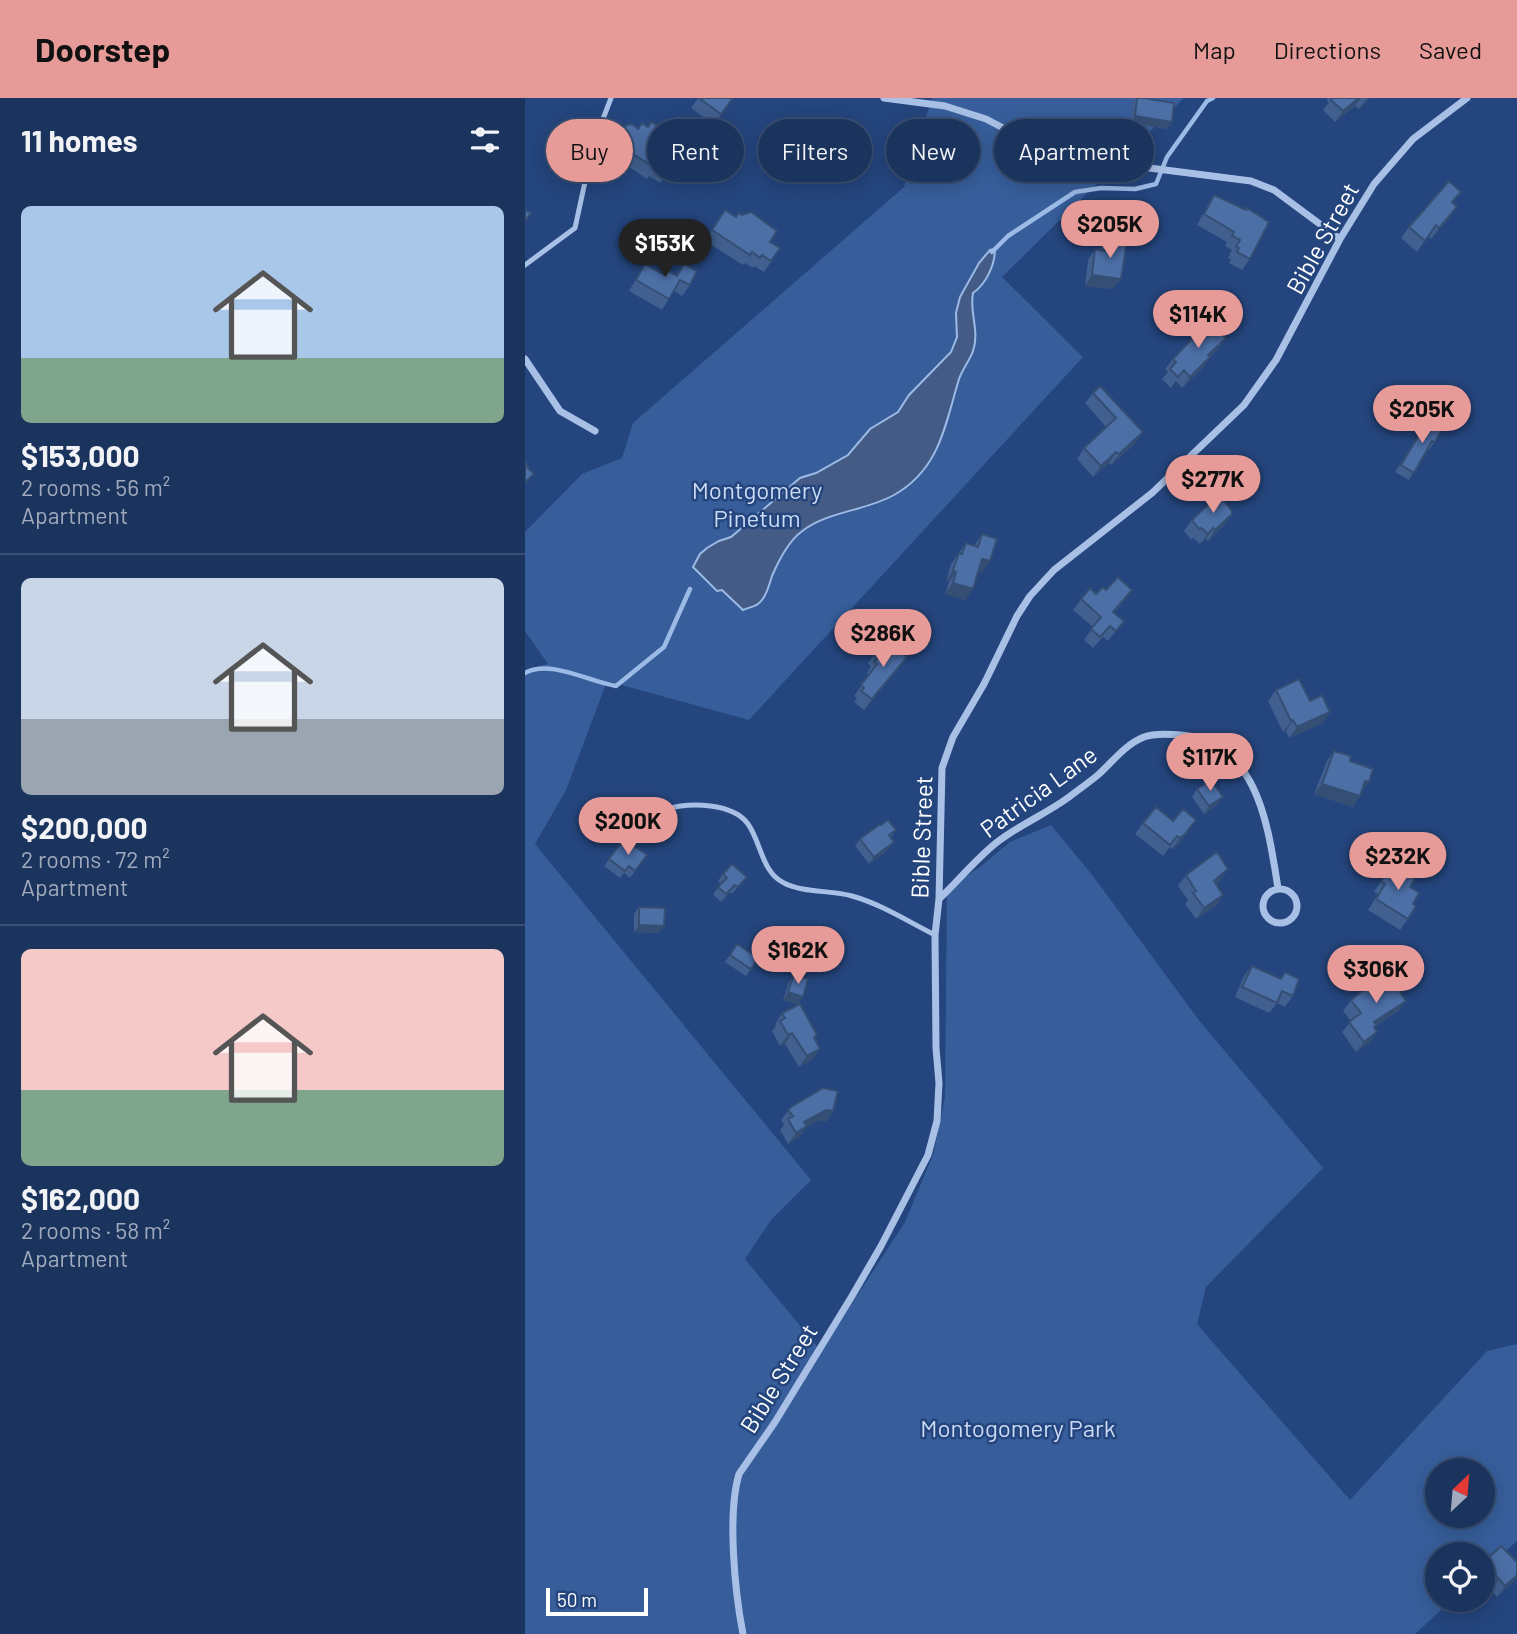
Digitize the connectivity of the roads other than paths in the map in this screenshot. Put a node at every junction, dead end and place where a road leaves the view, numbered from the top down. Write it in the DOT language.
graph roads {
  1 [pos="611,98"];
  2 [pos="884,98"];
  3 [pos="1467,98"];
  4 [pos="1340,239"];
  5 [pos="525,265"];
  6 [pos="525,359"];
  7 [pos="595,432"];
  8 [pos="633,834"];
  9 [pos="1278,888"];
  10 [pos="939,899"];
  11 [pos="935,935"];
  12 [pos="743,1634"];
  1 -- 5 [label="lane"];
  2 -- 4 [label="street"];
  3 -- 4 [label="street, Bible Street"];
  4 -- 10 [label="street, Bible Street"];
  6 -- 7 [label="street"];
  8 -- 11 [label="lane"];
  9 -- 9 [label="street, Patricia Lane"];
  9 -- 10 [label="street, Patricia Lane"];
  10 -- 11 [label="street, Bible Street"];
  11 -- 12 [label="street, Bible Street"];
}
